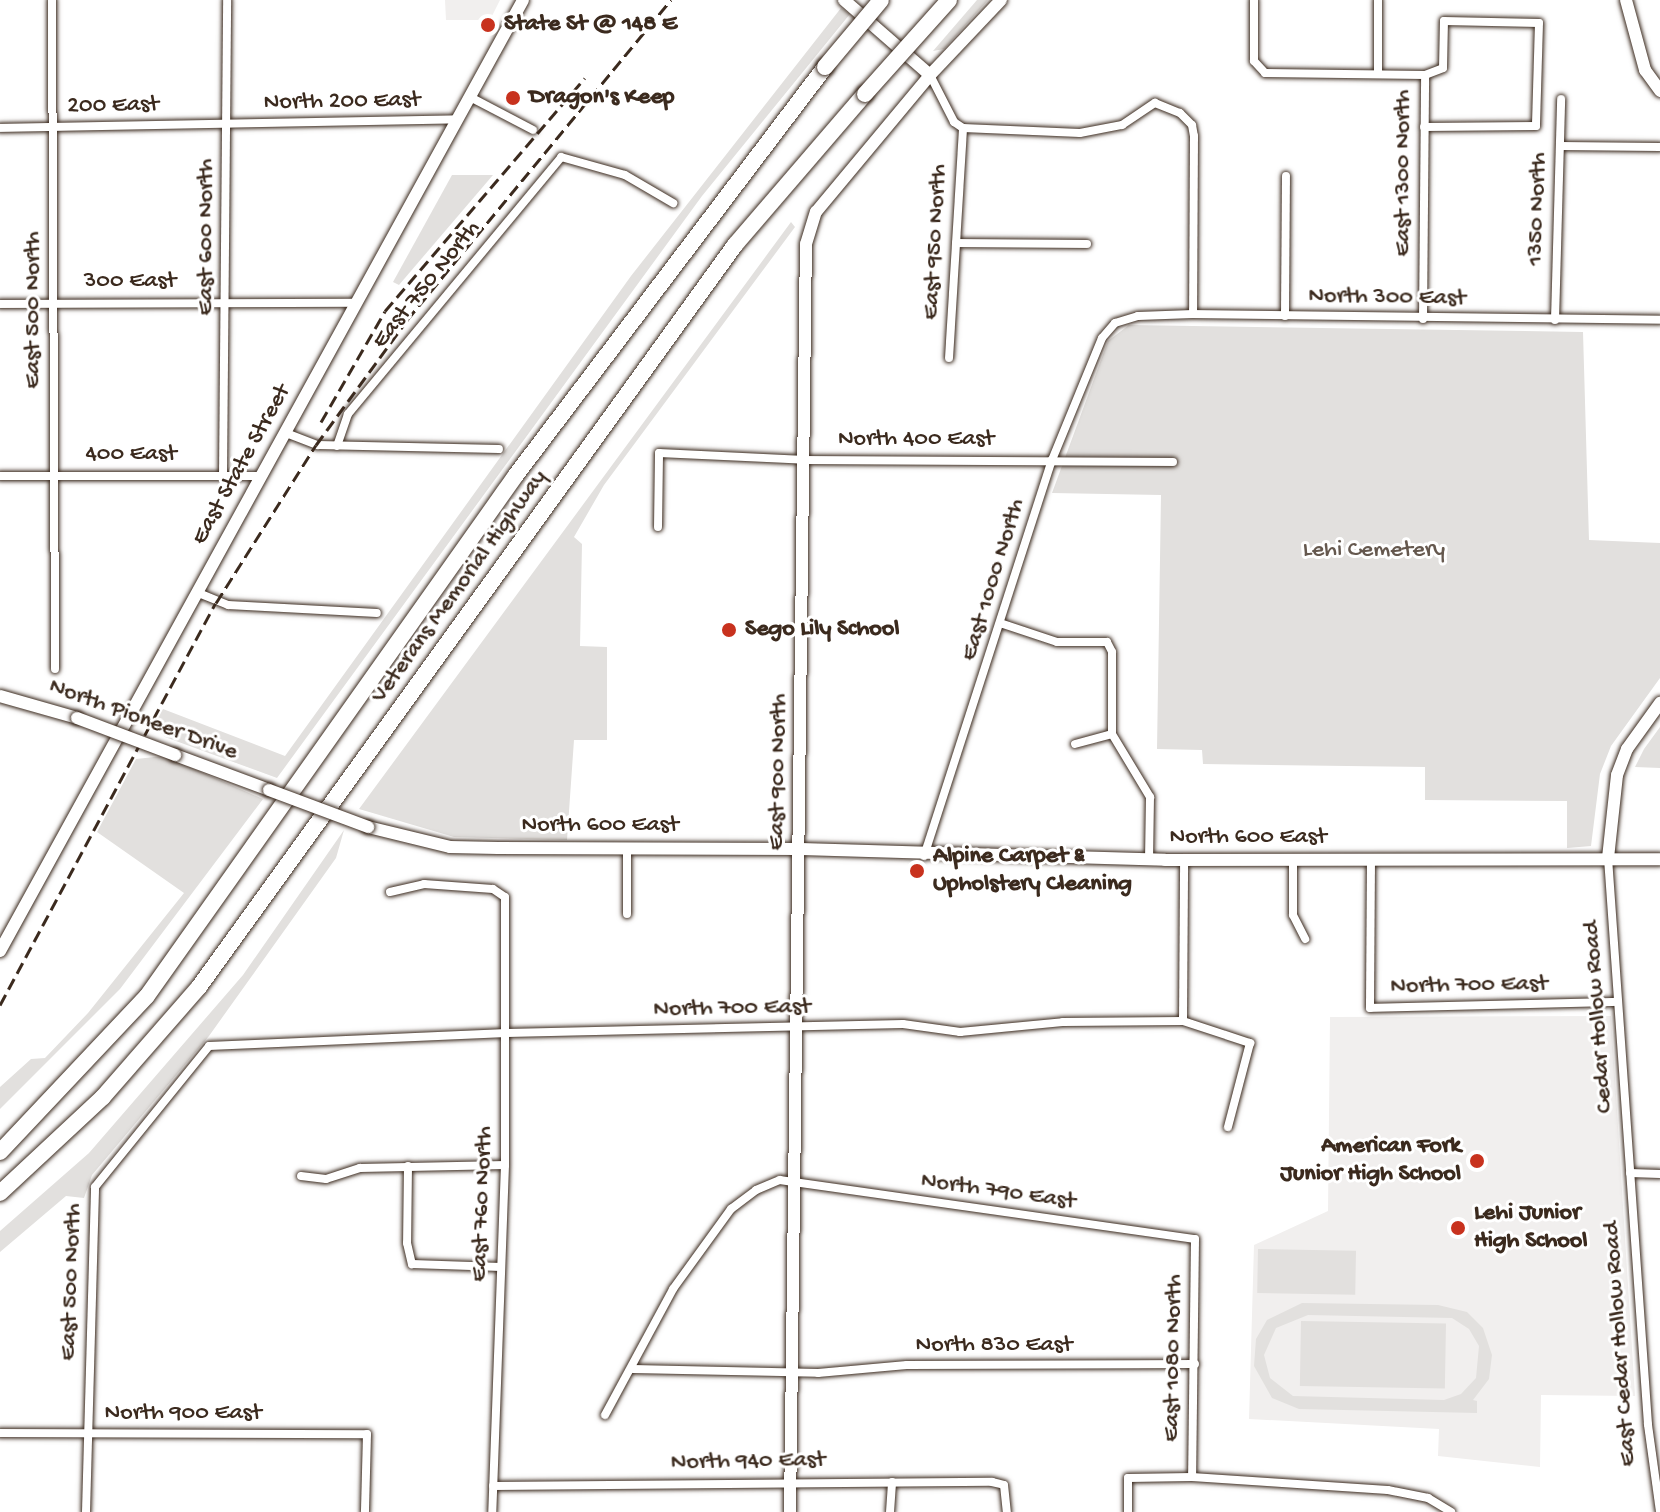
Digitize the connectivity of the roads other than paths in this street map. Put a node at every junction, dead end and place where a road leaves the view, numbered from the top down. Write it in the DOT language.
graph roads {
  1 [pos="52,0"];
  2 [pos="227,0"];
  3 [pos="523,0"];
  4 [pos="844,0"];
  5 [pos="881,0"];
  6 [pos="949,0"];
  7 [pos="1001,0"];
  8 [pos="1254,0"];
  9 [pos="1378,0"];
  10 [pos="1626,0"];
  11 [pos="1378,74"];
  12 [pos="930,75"];
  13 [pos="1425,75"];
  14 [pos="1660,91"];
  15 [pos="470,97"];
  16 [pos="1561,99"];
  17 [pos="458,119"];
  18 [pos="227,124"];
  19 [pos="52,127"];
  20 [pos="1424,127"];
  21 [pos="0,128"];
  22 [pos="963,128"];
  23 [pos="533,130"];
  24 [pos="1560,146"];
  25 [pos="1660,147"];
  26 [pos="1286,176"];
  27 [pos="673,203"];
  28 [pos="956,243"];
  29 [pos="1087,244"];
  30 [pos="227,301"];
  31 [pos="54,303"];
  32 [pos="356,303"];
  33 [pos="0,304"];
  34 [pos="1193,314"];
  35 [pos="1285,316"];
  36 [pos="1423,319"];
  37 [pos="1555,320"];
  38 [pos="1660,320"];
  39 [pos="1115,323"];
  40 [pos="949,358"];
  41 [pos="286,433"];
  42 [pos="337,446"];
  43 [pos="499,449"];
  44 [pos="805,460"];
  45 [pos="1052,460"];
  46 [pos="1173,462"];
  47 [pos="55,475"];
  48 [pos="223,475"];
  49 [pos="0,476"];
  50 [pos="262,476"];
  51 [pos="658,527"];
  52 [pos="196,592"];
  53 [pos="377,613"];
  54 [pos="1003,624"];
  55 [pos="55,669"];
  56 [pos="0,696"];
  57 [pos="1660,703"];
  58 [pos="1112,734"];
  59 [pos="1075,744"];
  60 [pos="269,790"];
  61 [pos="627,848"];
  62 [pos="801,849"];
  63 [pos="924,856"];
  64 [pos="1608,858"];
  65 [pos="1660,859"];
  66 [pos="1149,860"];
  67 [pos="1184,860"];
  68 [pos="1293,861"];
  69 [pos="1371,861"];
  70 [pos="390,892"];
  71 [pos="627,914"];
  72 [pos="1305,939"];
  73 [pos="0,951"];
  74 [pos="1618,1002"];
  75 [pos="1183,1021"];
  76 [pos="797,1027"];
  77 [pos="507,1033"];
  78 [pos="209,1046"];
  79 [pos="1228,1127"];
  80 [pos="0,1152"];
  81 [pos="505,1165"];
  82 [pos="408,1166"];
  83 [pos="1630,1173"];
  84 [pos="1660,1174"];
  85 [pos="301,1176"];
  86 [pos="796,1186"];
  87 [pos="0,1193"];
  88 [pos="1195,1239"];
  89 [pos="501,1267"];
  90 [pos="1195,1364"];
  91 [pos="633,1369"];
  92 [pos="792,1372"];
  93 [pos="605,1415"];
  94 [pos="0,1433"];
  95 [pos="88,1435"];
  96 [pos="1192,1477"];
  97 [pos="790,1481"];
  98 [pos="892,1482"];
  99 [pos="493,1486"];
  100 [pos="1660,1511"];
  101 [pos="86,1512"];
  102 [pos="365,1512"];
  103 [pos="492,1512"];
  104 [pos="790,1512"];
  105 [pos="890,1512"];
  106 [pos="1007,1512"];
  107 [pos="1128,1512"];
  108 [pos="1451,1512"];
  1 -- 19 [label="street, East 500 North"];
  2 -- 18 [label="street, East 600 North"];
  3 -- 15 [label="street, East State Street"];
  4 -- 12 [label="street"];
  5 -- 80 [label="highway, Veterans Memorial Highway, bridge"];
  6 -- 87 [label="highway, Veterans Memorial Highway, bridge"];
  7 -- 12 [label="street, East 900 North"];
  8 -- 11 [label="street"];
  9 -- 11 [label="street"];
  10 -- 14 [label="street"];
  11 -- 13 [label="street"];
  12 -- 22 [label="street"];
  12 -- 44 [label="street, East 900 North"];
  13 -- 20 [label="street, East 1300 North"];
  13 -- 20 [label="street"];
  15 -- 17 [label="street, East State Street"];
  15 -- 23 [label="street"];
  16 -- 24 [label="street, 1350 North"];
  17 -- 18 [label="street, North 200 East"];
  17 -- 32 [label="street, East State Street"];
  18 -- 19 [label="street, 200 East"];
  18 -- 30 [label="street, East 600 North"];
  19 -- 21 [label="street, 200 East"];
  19 -- 31 [label="street, East 500 North"];
  20 -- 36 [label="street, East 1300 North"];
  22 -- 28 [label="street, East 950 North"];
  22 -- 34 [label="street"];
  24 -- 25 [label="street"];
  24 -- 37 [label="street, 1350 North"];
  26 -- 35 [label="street"];
  27 -- 42 [label="street, East 750 North"];
  28 -- 29 [label="street"];
  28 -- 40 [label="street, East 950 North"];
  30 -- 31 [label="street, 300 East"];
  30 -- 32 [label="street, 300 East"];
  30 -- 48 [label="street, East 600 North"];
  31 -- 33 [label="street, 300 East"];
  31 -- 47 [label="street, East 500 North"];
  32 -- 41 [label="street, East State Street"];
  34 -- 35 [label="street, North 300 East"];
  34 -- 39 [label="street, North 300 East"];
  35 -- 36 [label="street, North 300 East"];
  36 -- 37 [label="street, North 300 East"];
  37 -- 38 [label="street, North 300 East"];
  39 -- 45 [label="street, East 1000 North"];
  41 -- 42 [label="street"];
  41 -- 50 [label="street, East State Street"];
  42 -- 43 [label="street"];
  44 -- 45 [label="street, North 400 East"];
  44 -- 51 [label="street, North 400 East"];
  44 -- 62 [label="street, East 900 North"];
  45 -- 46 [label="street, North 400 East"];
  45 -- 54 [label="street, East 1000 North"];
  47 -- 48 [label="street, 400 East"];
  47 -- 49 [label="street, 400 East"];
  47 -- 55 [label="street, East 500 North"];
  48 -- 50 [label="street, 400 East"];
  50 -- 52 [label="street, East State Street"];
  52 -- 53 [label="street"];
  52 -- 73 [label="street, East State Street"];
  54 -- 58 [label="street"];
  54 -- 63 [label="street, East 1000 North"];
  56 -- 60 [label="street, North Pioneer Drive, bridge"];
  57 -- 64 [label="street"];
  58 -- 59 [label="street"];
  58 -- 66 [label="street"];
  60 -- 61 [label="street, North 600 East, bridge"];
  61 -- 62 [label="street, North 600 East"];
  61 -- 71 [label="street"];
  62 -- 63 [label="street, North 600 East"];
  62 -- 76 [label="street, East 900 North"];
  63 -- 66 [label="street, North 600 East"];
  64 -- 65 [label="street, North 600 East"];
  64 -- 69 [label="street, North 600 East"];
  64 -- 74 [label="street, Cedar Hollow Road"];
  66 -- 67 [label="street, North 600 East"];
  67 -- 68 [label="street, North 600 East"];
  67 -- 75 [label="street"];
  68 -- 69 [label="street, North 600 East"];
  68 -- 72 [label="street"];
  69 -- 74 [label="street, North 700 East"];
  70 -- 77 [label="street, East 760 North"];
  74 -- 83 [label="street, Cedar Hollow Road"];
  75 -- 76 [label="street, North 700 East"];
  75 -- 79 [label="street, North 700 East"];
  76 -- 77 [label="street, North 700 East"];
  76 -- 86 [label="street, East 900 North"];
  77 -- 78 [label="street, North 700 East"];
  77 -- 81 [label="street, East 760 North"];
  78 -- 95 [label="street, East 500 North"];
  81 -- 82 [label="street"];
  81 -- 89 [label="street, East 760 North"];
  82 -- 85 [label="street"];
  82 -- 89 [label="street"];
  83 -- 84 [label="street"];
  83 -- 100 [label="street, East Cedar Hollow Road"];
  86 -- 88 [label="street, North 790 East"];
  86 -- 91 [label="street, North 790 East"];
  86 -- 92 [label="street, East 900 North"];
  88 -- 90 [label="street, East 1080 North"];
  89 -- 99 [label="street, East 760 North"];
  90 -- 92 [label="street, North 830 East"];
  90 -- 96 [label="street, East 1080 North"];
  91 -- 92 [label="street, North 830 East"];
  91 -- 93 [label="street"];
  92 -- 97 [label="street, East 900 North"];
  94 -- 95 [label="street, North 900 East"];
  95 -- 101 [label="street, East 500 North"];
  95 -- 102 [label="street, North 900 East"];
  96 -- 107 [label="street"];
  96 -- 108 [label="street"];
  97 -- 98 [label="street, North 940 East"];
  97 -- 99 [label="street, North 940 East"];
  97 -- 104 [label="street, East 900 North"];
  98 -- 105 [label="street"];
  98 -- 106 [label="street, North 940 East"];
  99 -- 103 [label="street, East 760 North"];
}
